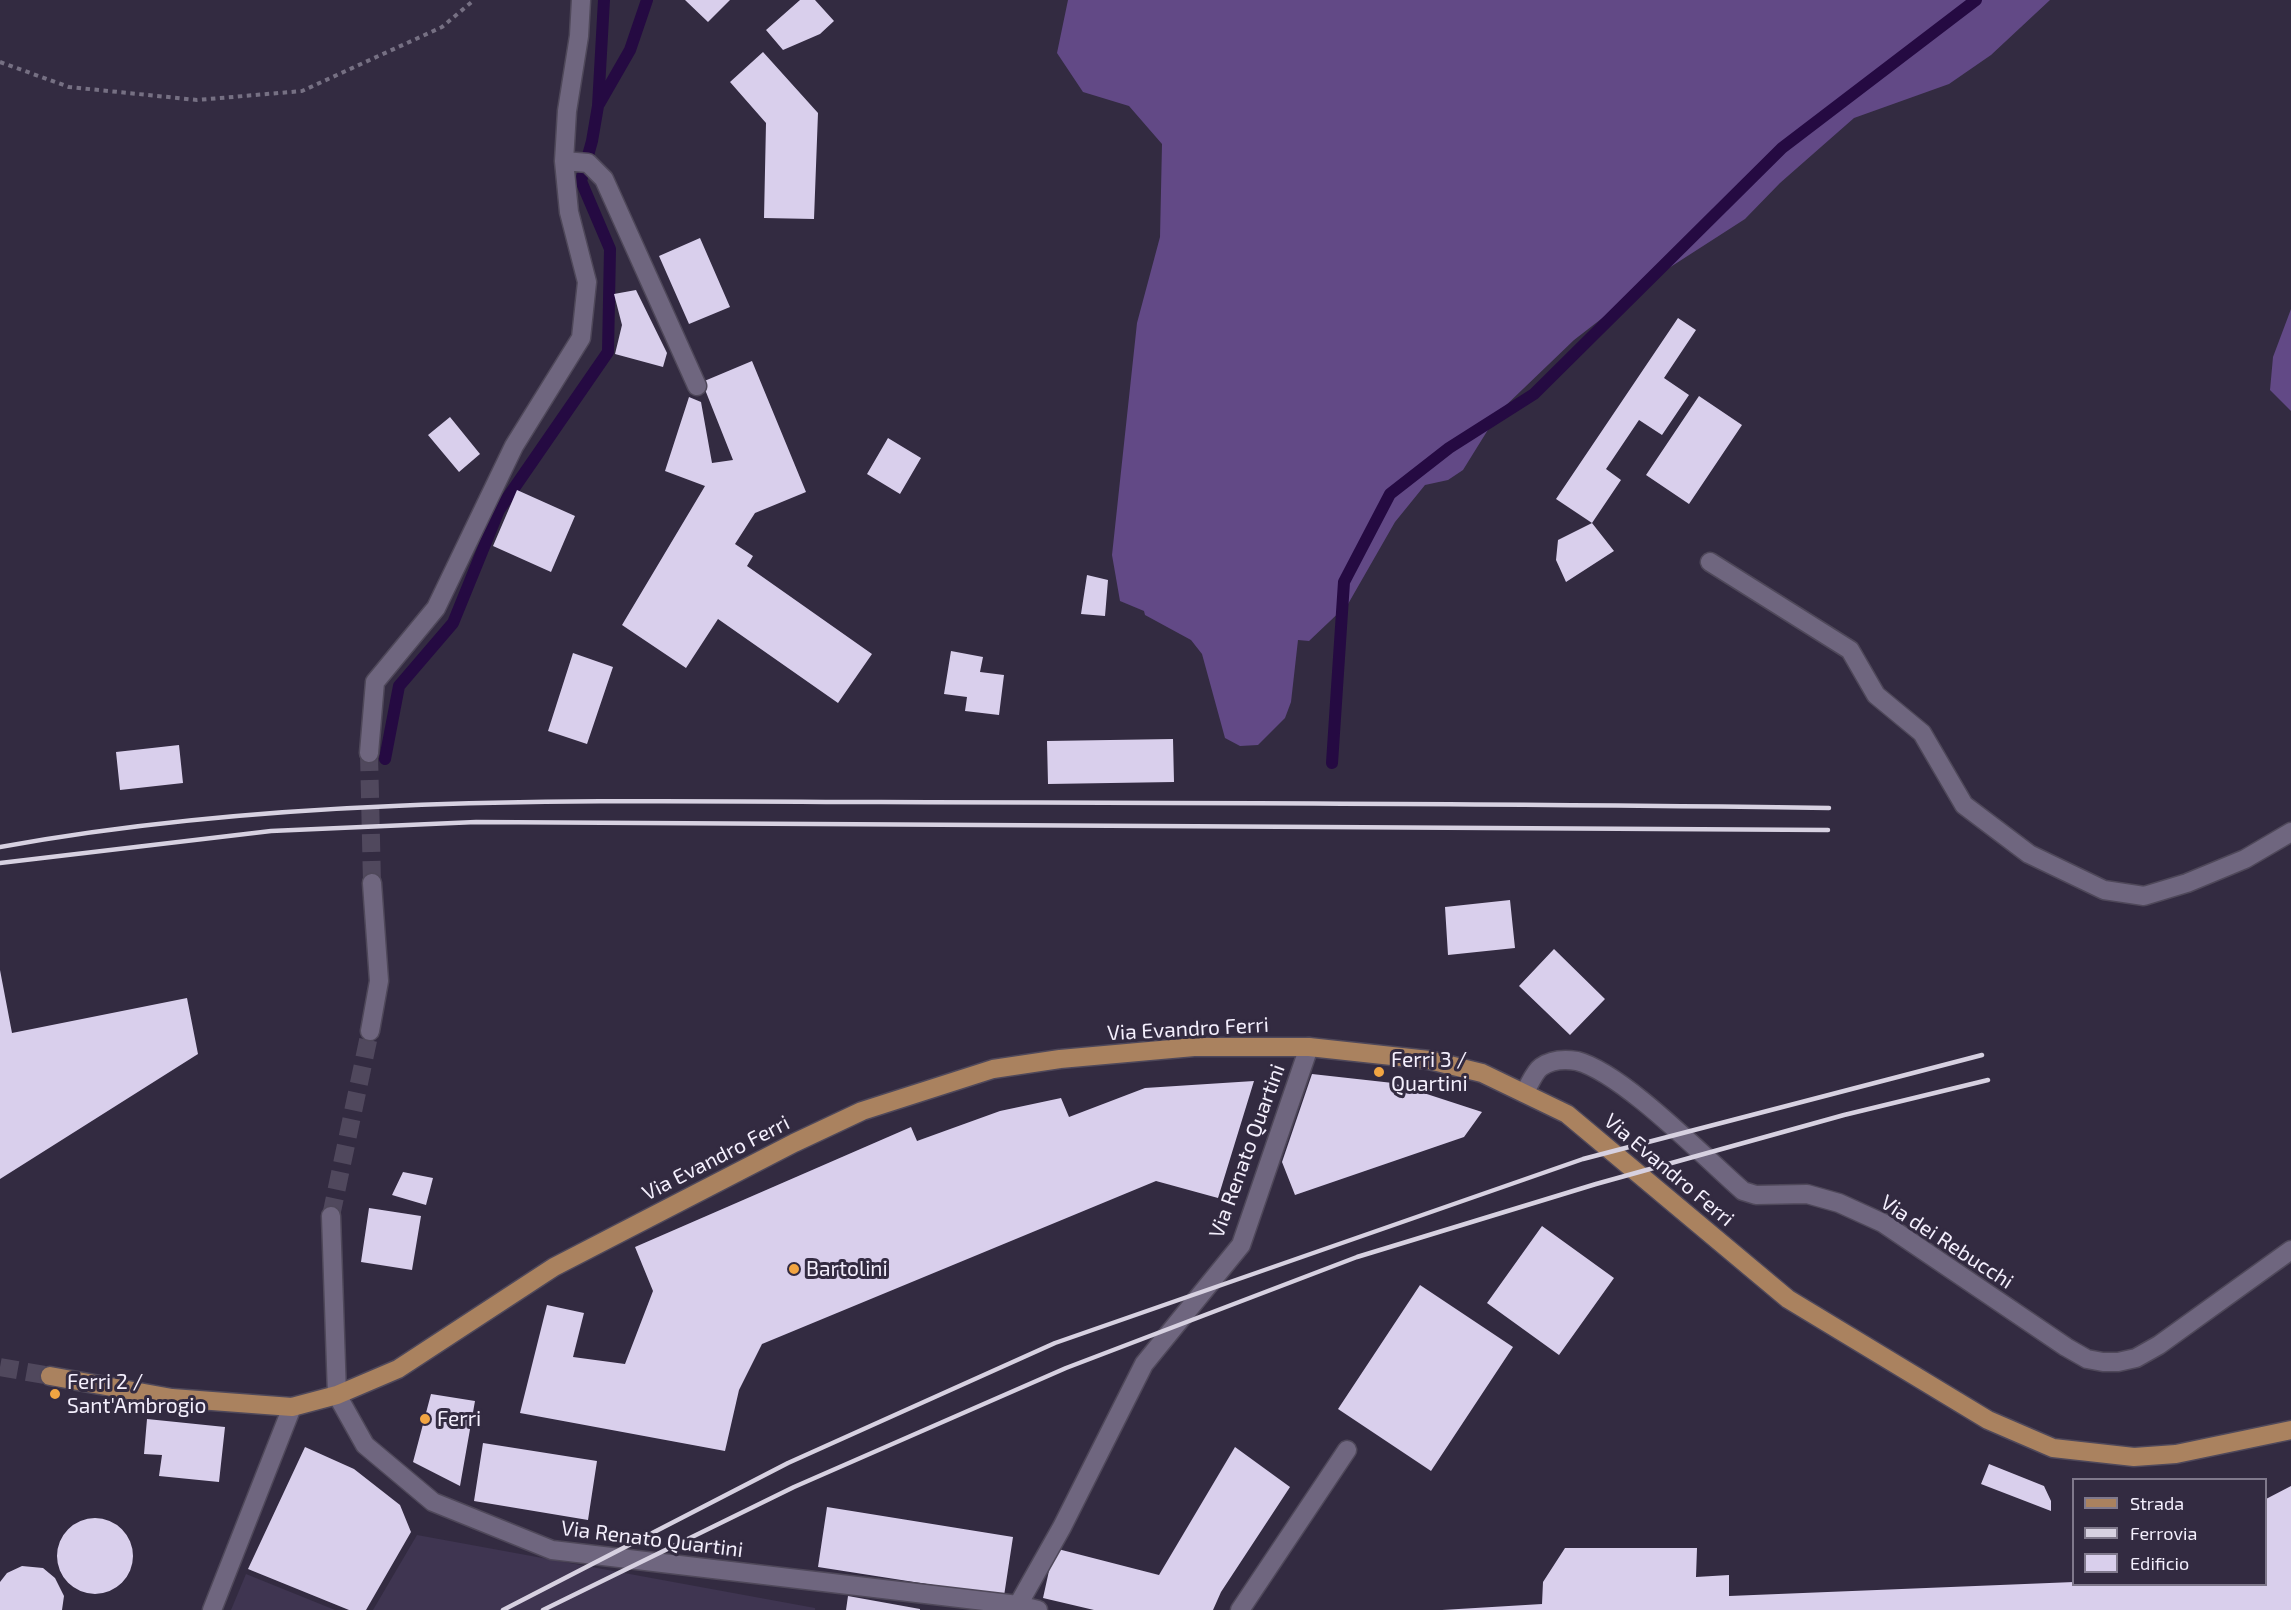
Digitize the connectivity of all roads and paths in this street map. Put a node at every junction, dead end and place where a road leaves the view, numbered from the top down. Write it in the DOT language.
graph roads {
  1 [pos="474,0"];
  2 [pos="581,0"];
  3 [pos="0,62"];
  4 [pos="564,161"];
  5 [pos="697,386"];
  6 [pos="1710,562"];
  7 [pos="369,753"];
  8 [pos="2291,832"];
  9 [pos="372,883"];
  10 [pos="370,1031"];
  11 [pos="1309,1047"];
  12 [pos="1524,1094"];
  13 [pos="331,1216"];
  14 [pos="2291,1250"];
  15 [pos="50,1376"];
  16 [pos="337,1395"];
  17 [pos="292,1407"];
  18 [pos="2291,1430"];
  19 [pos="1347,1450"];
  20 [pos="1018,1605"];
  21 [pos="212,1610"];
  22 [pos="1038,1610"];
  23 [pos="1240,1610"];
  1 -- 3 [label="path"];
  2 -- 4 [label="street"];
  4 -- 5 [label="street"];
  4 -- 7 [label="street"];
  6 -- 8 [label="street"];
  9 -- 10 [label="street"];
  11 -- 12 [label="main road, Via Evandro Ferri"];
  11 -- 16 [label="main road, Via Evandro Ferri"];
  11 -- 20 [label="street, Via Renato Quartini"];
  12 -- 14 [label="street, Via dei Rebucchi"];
  12 -- 18 [label="main road, Via Evandro Ferri"];
  13 -- 16 [label="street"];
  15 -- 17 [label="main road, Via Evandro Ferri"];
  16 -- 17 [label="main road, Via Evandro Ferri"];
  16 -- 20 [label="street, Via Renato Quartini"];
  17 -- 21 [label="street"];
  19 -- 23 [label="street"];
  20 -- 22 [label="street, Via Renato Quartini"];
}
